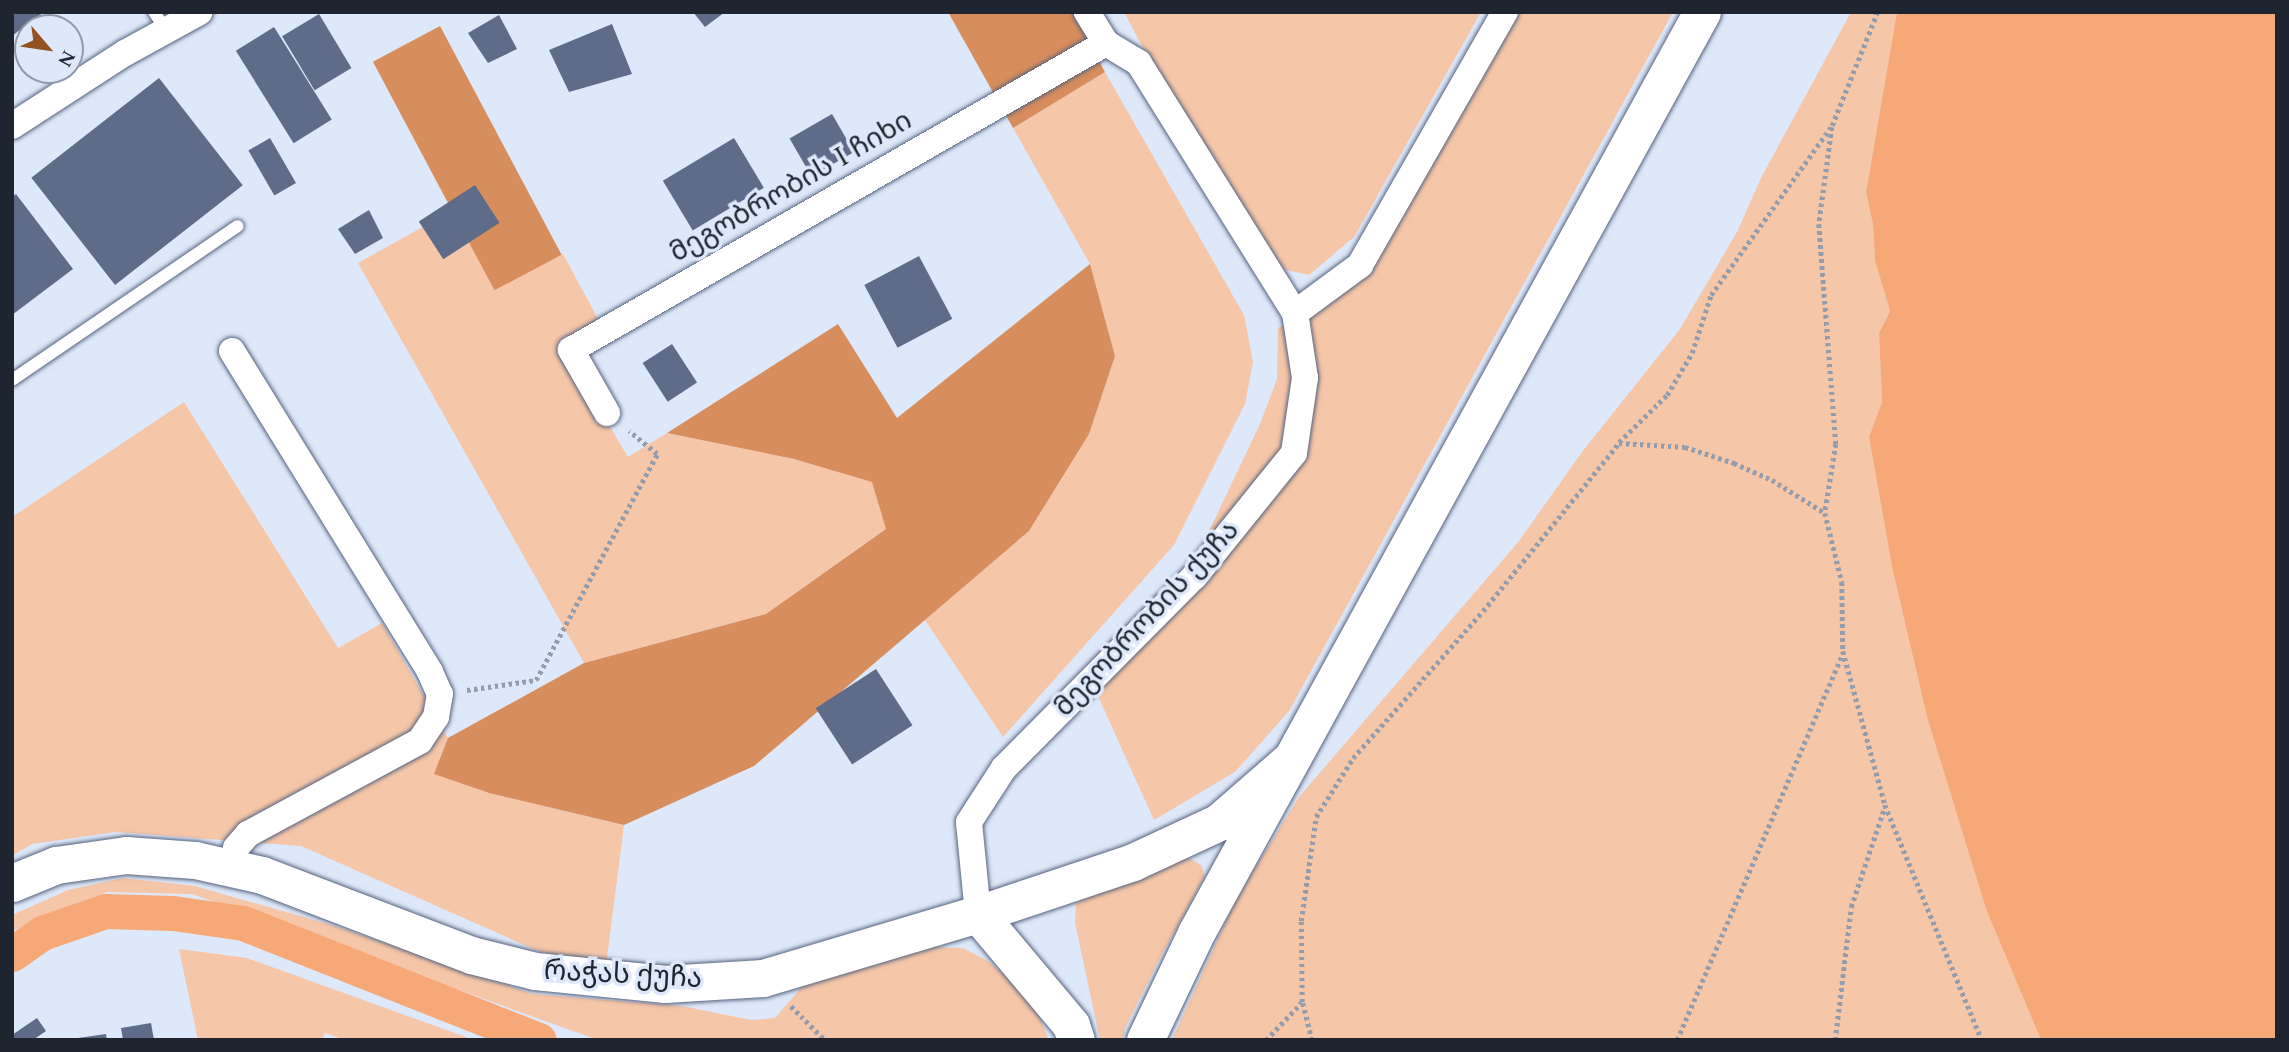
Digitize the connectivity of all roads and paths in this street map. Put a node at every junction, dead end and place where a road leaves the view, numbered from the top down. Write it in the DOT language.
graph roads {
  1 [pos="200,12"];
  2 [pos="1087,12"];
  3 [pos="1505,12"];
  4 [pos="1702,12"];
  5 [pos="1878,12"];
  6 [pos="160,21"];
  7 [pos="1106,43"];
  8 [pos="12,127"];
  9 [pos="1832,127"];
  10 [pos="238,226"];
  11 [pos="1295,313"];
  12 [pos="232,351"];
  13 [pos="12,380"];
  14 [pos="607,413"];
  15 [pos="1619,443"];
  16 [pos="1825,513"];
  17 [pos="1843,652"];
  18 [pos="440,694"];
  19 [pos="1290,760"];
  20 [pos="1885,805"];
  21 [pos="233,868"];
  22 [pos="12,883"];
  23 [pos="978,914"];
  24 [pos="763,978"];
  25 [pos="1302,1002"];
  26 [pos="825,1040"];
  27 [pos="1076,1040"];
  28 [pos="1145,1040"];
  29 [pos="1266,1040"];
  30 [pos="1312,1040"];
  31 [pos="1677,1040"];
  32 [pos="1835,1040"];
  33 [pos="1982,1040"];
  1 -- 6 [label="street"];
  2 -- 7 [label="street, მეგობრობის ქუჩა"];
  3 -- 11 [label="street"];
  4 -- 19 [label="street"];
  5 -- 9 [label="path"];
  6 -- 8 [label="street"];
  7 -- 11 [label="street, მეგობრობის ქუჩა"];
  7 -- 14 [label="street, მეგობრობის I ჩიხი"];
  9 -- 15 [label="path"];
  9 -- 16 [label="path"];
  10 -- 13 [label="lane"];
  11 -- 23 [label="street, მეგობრობის ქუჩა"];
  12 -- 18 [label="street"];
  14 -- 18 [label="path"];
  15 -- 16 [label="path"];
  15 -- 25 [label="path"];
  16 -- 17 [label="path"];
  17 -- 20 [label="path"];
  17 -- 31 [label="path"];
  18 -- 21 [label="street"];
  19 -- 23 [label="street, რაჭას ქუჩა"];
  19 -- 28 [label="street"];
  20 -- 32 [label="path"];
  20 -- 33 [label="path"];
  21 -- 22 [label="street, რაჭას ქუჩა"];
  21 -- 24 [label="street, რაჭას ქუჩა"];
  23 -- 24 [label="street, რაჭას ქუჩა"];
  23 -- 27 [label="street"];
  24 -- 26 [label="path"];
  25 -- 29 [label="path"];
  25 -- 30 [label="path"];
}
